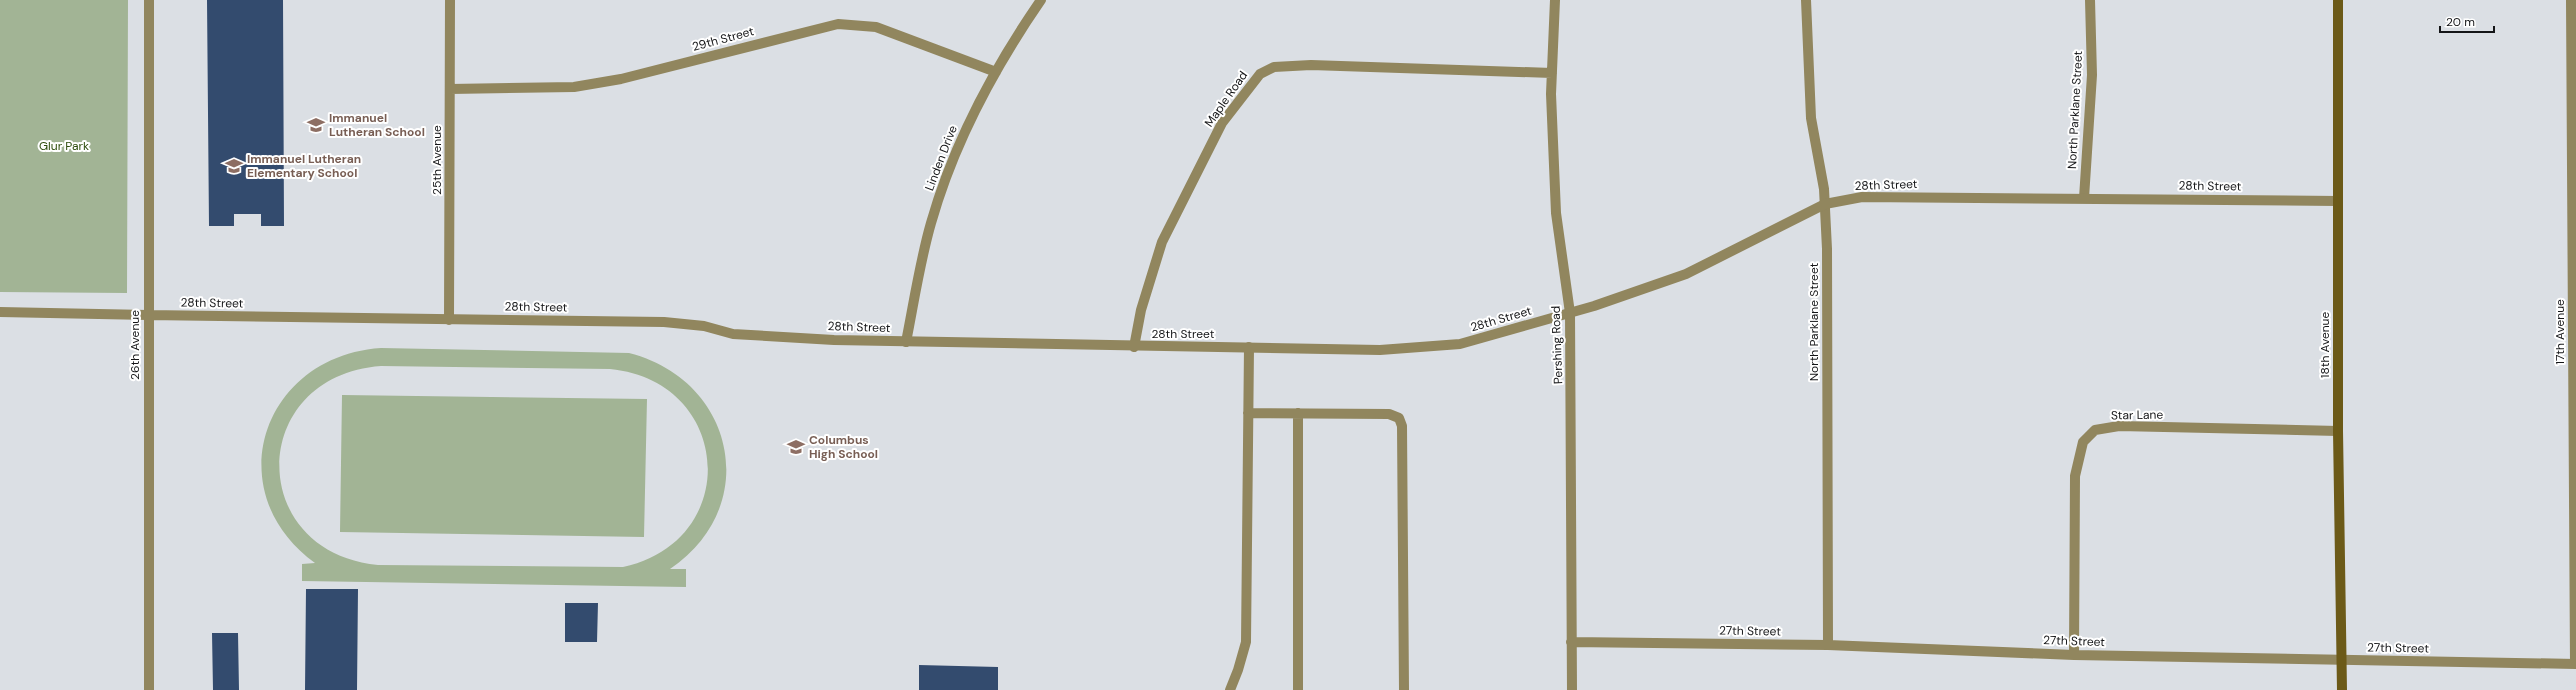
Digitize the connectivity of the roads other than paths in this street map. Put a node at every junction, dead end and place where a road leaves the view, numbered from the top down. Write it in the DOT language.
graph roads {
  1 [pos="149,0"];
  2 [pos="450,0"];
  3 [pos="1041,0"];
  4 [pos="1555,0"];
  5 [pos="1806,0"];
  6 [pos="2090,0"];
  7 [pos="2338,0"];
  8 [pos="2571,0"];
  9 [pos="996,72"];
  10 [pos="1552,73"];
  11 [pos="450,89"];
  12 [pos="2084,198"];
  13 [pos="2338,201"];
  14 [pos="1825,204"];
  15 [pos="0,312"];
  16 [pos="1570,313"];
  17 [pos="148,315"];
  18 [pos="449,320"];
  19 [pos="906,342"];
  20 [pos="1134,346"];
  21 [pos="1249,347"];
  22 [pos="1248,413"];
  23 [pos="1298,413"];
  24 [pos="2338,430"];
  25 [pos="1571,642"];
  26 [pos="1828,645"];
  27 [pos="2074,655"];
  28 [pos="2341,660"];
  29 [pos="2576,664"];
  30 [pos="149,690"];
  31 [pos="1230,690"];
  32 [pos="1298,690"];
  33 [pos="1404,690"];
  34 [pos="1572,690"];
  35 [pos="2342,690"];
  1 -- 17 [label="street, 26th Avenue"];
  2 -- 11 [label="street, 25th Avenue"];
  3 -- 9 [label="street, Linden Drive"];
  4 -- 10 [label="street, Pershing Road"];
  5 -- 14 [label="street, North Parklane Street"];
  6 -- 12 [label="street, North Parklane Street"];
  7 -- 13 [label="main road, 18th Avenue"];
  8 -- 29 [label="street, 17th Avenue"];
  9 -- 11 [label="street, 29th Street"];
  9 -- 19 [label="street, Linden Drive"];
  10 -- 16 [label="street, Pershing Road"];
  10 -- 20 [label="street, Maple Road"];
  11 -- 18 [label="street, 25th Avenue"];
  12 -- 13 [label="street, 28th Street"];
  12 -- 14 [label="street, 28th Street"];
  13 -- 24 [label="main road, 18th Avenue"];
  14 -- 16 [label="street, 28th Street"];
  14 -- 26 [label="street, North Parklane Street"];
  15 -- 17 [label="street, 28th Street"];
  16 -- 21 [label="street, 28th Street"];
  16 -- 25 [label="street, Pershing Road"];
  17 -- 18 [label="street, 28th Street"];
  17 -- 30 [label="street, 26th Avenue"];
  18 -- 19 [label="street, 28th Street"];
  19 -- 20 [label="street, 28th Street"];
  20 -- 21 [label="street, 28th Street"];
  21 -- 22 [label="street"];
  22 -- 23 [label="street"];
  22 -- 31 [label="street"];
  23 -- 32 [label="street"];
  23 -- 33 [label="street"];
  24 -- 27 [label="street, Star Lane"];
  24 -- 28 [label="main road, 18th Avenue"];
  25 -- 26 [label="street, 27th Street"];
  25 -- 34 [label="street, Pershing Road"];
  26 -- 27 [label="street, 27th Street"];
  27 -- 28 [label="street, 27th Street"];
  28 -- 29 [label="street, 27th Street"];
  28 -- 35 [label="main road, 18th Avenue"];
}
